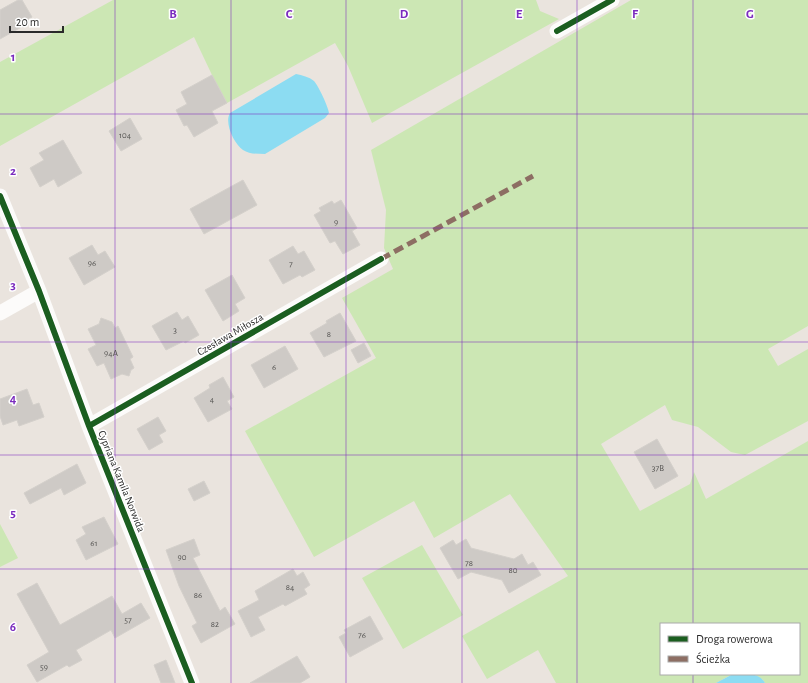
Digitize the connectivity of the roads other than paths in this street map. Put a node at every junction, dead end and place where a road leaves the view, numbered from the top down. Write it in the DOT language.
graph roads {
  1 [pos="612,0"];
  2 [pos="557,31"];
  3 [pos="0,196"];
  4 [pos="381,259"];
  5 [pos="39,291"];
  6 [pos="0,313"];
  7 [pos="89,426"];
  8 [pos="192,683"];
  1 -- 2 [label="street"];
  3 -- 5 [label="street, Cypriana Kamila Norwida"];
  4 -- 7 [label="street, Czesława Miłosza"];
  5 -- 6 [label="street"];
  5 -- 7 [label="street, Cypriana Kamila Norwida"];
  7 -- 8 [label="street, Cypriana Kamila Norwida"];
}
